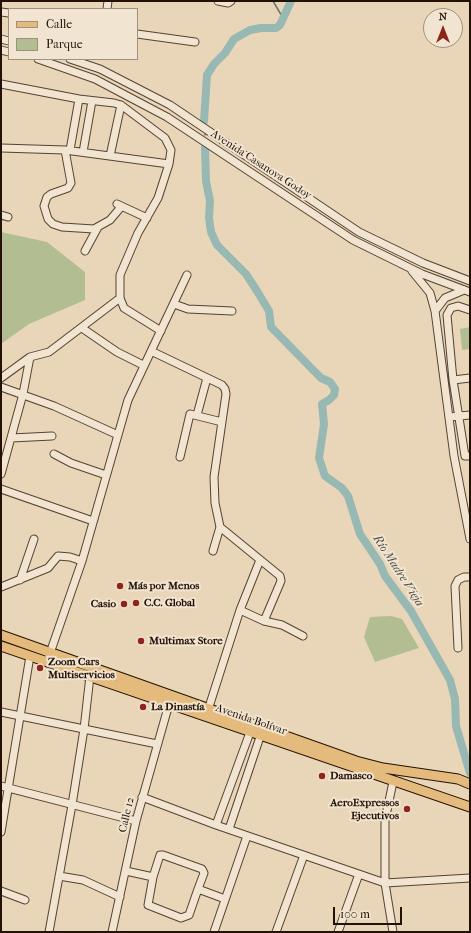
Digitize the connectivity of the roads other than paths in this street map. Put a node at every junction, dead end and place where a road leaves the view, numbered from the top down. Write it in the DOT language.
graph roads {
  1 [pos="218,1"];
  2 [pos="231,1"];
  3 [pos="138,34"];
  4 [pos="195,42"];
  5 [pos="41,60"];
  6 [pos="73,60"];
  7 [pos="1,84"];
  8 [pos="79,99"];
  9 [pos="92,101"];
  10 [pos="121,106"];
  11 [pos="1,148"];
  12 [pos="68,150"];
  13 [pos="83,152"];
  14 [pos="110,156"];
  15 [pos="169,164"];
  16 [pos="147,218"];
  17 [pos="98,227"];
  18 [pos="85,251"];
  19 [pos="410,268"];
  20 [pos="187,274"];
  21 [pos="470,281"];
  22 [pos="467,291"];
  23 [pos="120,298"];
  24 [pos="174,304"];
  25 [pos="470,310"];
  26 [pos="232,311"];
  27 [pos="435,311"];
  28 [pos="82,328"];
  29 [pos="161,331"];
  30 [pos="151,351"];
  31 [pos="30,357"];
  32 [pos="143,365"];
  33 [pos="1,378"];
  34 [pos="207,378"];
  35 [pos="470,378"];
  36 [pos="453,380"];
  37 [pos="1,387"];
  38 [pos="24,394"];
  39 [pos="197,415"];
  40 [pos="470,415"];
  41 [pos="459,416"];
  42 [pos="449,417"];
  43 [pos="222,422"];
  44 [pos="118,435"];
  45 [pos="52,436"];
  46 [pos="11,438"];
  47 [pos="54,454"];
  48 [pos="470,456"];
  49 [pos="180,457"];
  50 [pos="1,474"];
  51 [pos="106,475"];
  52 [pos="1,489"];
  53 [pos="94,521"];
  54 [pos="220,527"];
  55 [pos="34,539"];
  56 [pos="470,539"];
  57 [pos="213,551"];
  58 [pos="260,560"];
  59 [pos="82,561"];
  60 [pos="470,577"];
  61 [pos="20,580"];
  62 [pos="1,587"];
  63 [pos="240,610"];
  64 [pos="264,621"];
  65 [pos="1,635"];
  66 [pos="303,636"];
  67 [pos="1,646"];
  68 [pos="458,648"];
  69 [pos="30,656"];
  70 [pos="48,657"];
  71 [pos="90,676"];
  72 [pos="169,704"];
  73 [pos="208,710"];
  74 [pos="1,712"];
  75 [pos="19,715"];
  76 [pos="84,729"];
  77 [pos="251,729"];
  78 [pos="262,732"];
  79 [pos="157,744"];
  80 [pos="420,773"];
  81 [pos="393,782"];
  82 [pos="470,784"];
  83 [pos="4,786"];
  84 [pos="423,792"];
  85 [pos="142,797"];
  86 [pos="72,805"];
  87 [pos="470,807"];
  88 [pos="136,822"];
  89 [pos="216,825"];
  90 [pos="229,829"];
  91 [pos="1,832"];
  92 [pos="247,836"];
  93 [pos="304,855"];
  94 [pos="126,871"];
  95 [pos="358,874"];
  96 [pos="60,876"];
  97 [pos="153,877"];
  98 [pos="470,878"];
  99 [pos="385,883"];
  100 [pos="198,889"];
  101 [pos="1,891"];
  102 [pos="120,897"];
  103 [pos="25,900"];
  104 [pos="225,900"];
  105 [pos="48,932"];
  106 [pos="112,932"];
  107 [pos="214,932"];
  108 [pos="276,932"];
  109 [pos="338,932"];
  110 [pos="393,932"];
  1 -- 2 [label="street"];
  3 -- 4 [label="street"];
  5 -- 19 [label="street, Avenida Casanova Godoy"];
  6 -- 21 [label="street, Avenida Casanova Godoy"];
  7 -- 8 [label="street"];
  8 -- 9 [label="street"];
  8 -- 12 [label="street"];
  9 -- 10 [label="street"];
  9 -- 13 [label="street"];
  10 -- 14 [label="street"];
  10 -- 15 [label="street"];
  11 -- 12 [label="street"];
  12 -- 13 [label="street"];
  12 -- 17 [label="street"];
  13 -- 14 [label="street"];
  14 -- 15 [label="street"];
  15 -- 16 [label="street"];
  16 -- 17 [label="street"];
  16 -- 23 [label="street"];
  17 -- 18 [label="street"];
  19 -- 22 [label="street, Avenida Casanova Godoy"];
  19 -- 27 [label="street"];
  20 -- 24 [label="street"];
  22 -- 27 [label="street"];
  23 -- 28 [label="street"];
  23 -- 29 [label="street"];
  24 -- 26 [label="street"];
  24 -- 29 [label="street"];
  25 -- 36 [label="street"];
  27 -- 42 [label="street"];
  28 -- 31 [label="street"];
  28 -- 32 [label="street"];
  29 -- 30 [label="street"];
  30 -- 32 [label="street"];
  30 -- 34 [label="street"];
  31 -- 33 [label="street"];
  31 -- 38 [label="street"];
  32 -- 44 [label="street"];
  34 -- 39 [label="street"];
  34 -- 43 [label="street"];
  35 -- 36 [label="street"];
  36 -- 41 [label="street"];
  37 -- 38 [label="street"];
  38 -- 44 [label="street"];
  38 -- 46 [label="street"];
  39 -- 43 [label="street"];
  39 -- 49 [label="street"];
  40 -- 41 [label="street"];
  41 -- 42 [label="street"];
  41 -- 48 [label="street"];
  42 -- 56 [label="street"];
  43 -- 54 [label="street"];
  44 -- 51 [label="street"];
  45 -- 46 [label="street"];
  46 -- 50 [label="street"];
  47 -- 51 [label="street"];
  51 -- 53 [label="street"];
  52 -- 53 [label="street"];
  53 -- 59 [label="street"];
  54 -- 57 [label="street"];
  54 -- 58 [label="street"];
  55 -- 61 [label="street"];
  58 -- 63 [label="street"];
  58 -- 64 [label="street"];
  59 -- 61 [label="street"];
  59 -- 70 [label="street"];
  60 -- 68 [label="street"];
  61 -- 62 [label="street"];
  63 -- 64 [label="street"];
  63 -- 73 [label="street"];
  64 -- 66 [label="street"];
  65 -- 70 [label="main road, Avenida Bolívar"];
  67 -- 69 [label="main road, Avenida Bolívar"];
  69 -- 70 [label="main road, Avenida Bolívar"];
  69 -- 75 [label="street"];
  70 -- 71 [label="main road, Avenida Bolívar"];
  70 -- 73 [label="main road, Avenida Bolívar"];
  71 -- 72 [label="main road, Avenida Bolívar"];
  71 -- 76 [label="street"];
  72 -- 77 [label="main road, Avenida Bolívar"];
  72 -- 79 [label="street, Calle 12"];
  73 -- 77 [label="main road, Avenida Bolívar"];
  74 -- 75 [label="street"];
  75 -- 76 [label="street"];
  75 -- 83 [label="street"];
  76 -- 79 [label="street"];
  76 -- 86 [label="street"];
  77 -- 78 [label="main road, Avenida Bolívar"];
  77 -- 89 [label="street"];
  78 -- 80 [label="main road, Avenida Bolívar"];
  78 -- 81 [label="main road, Avenida Bolívar"];
  78 -- 90 [label="street"];
  79 -- 85 [label="street, Calle 12"];
  80 -- 82 [label="main road, Avenida Bolívar"];
  80 -- 84 [label="main road"];
  81 -- 84 [label="main road, Avenida Bolívar"];
  81 -- 99 [label="street"];
  83 -- 86 [label="street"];
  83 -- 91 [label="street"];
  84 -- 87 [label="main road, Avenida Bolívar"];
  85 -- 88 [label="street, Calle 12"];
  85 -- 89 [label="street"];
  86 -- 88 [label="street"];
  86 -- 96 [label="street"];
  88 -- 94 [label="street, Calle 12"];
  89 -- 90 [label="street"];
  90 -- 92 [label="street"];
  92 -- 93 [label="street"];
  92 -- 104 [label="street"];
  93 -- 95 [label="street"];
  93 -- 108 [label="street"];
  94 -- 97 [label="street"];
  94 -- 102 [label="street, Calle 12"];
  95 -- 99 [label="street"];
  95 -- 109 [label="street"];
  96 -- 102 [label="street"];
  96 -- 105 [label="street"];
  97 -- 100 [label="street"];
  97 -- 100 [label="street"];
  98 -- 99 [label="street"];
  99 -- 110 [label="street"];
  100 -- 104 [label="street"];
  101 -- 103 [label="street"];
  102 -- 106 [label="street, Calle 12"];
  104 -- 107 [label="street"];
}
